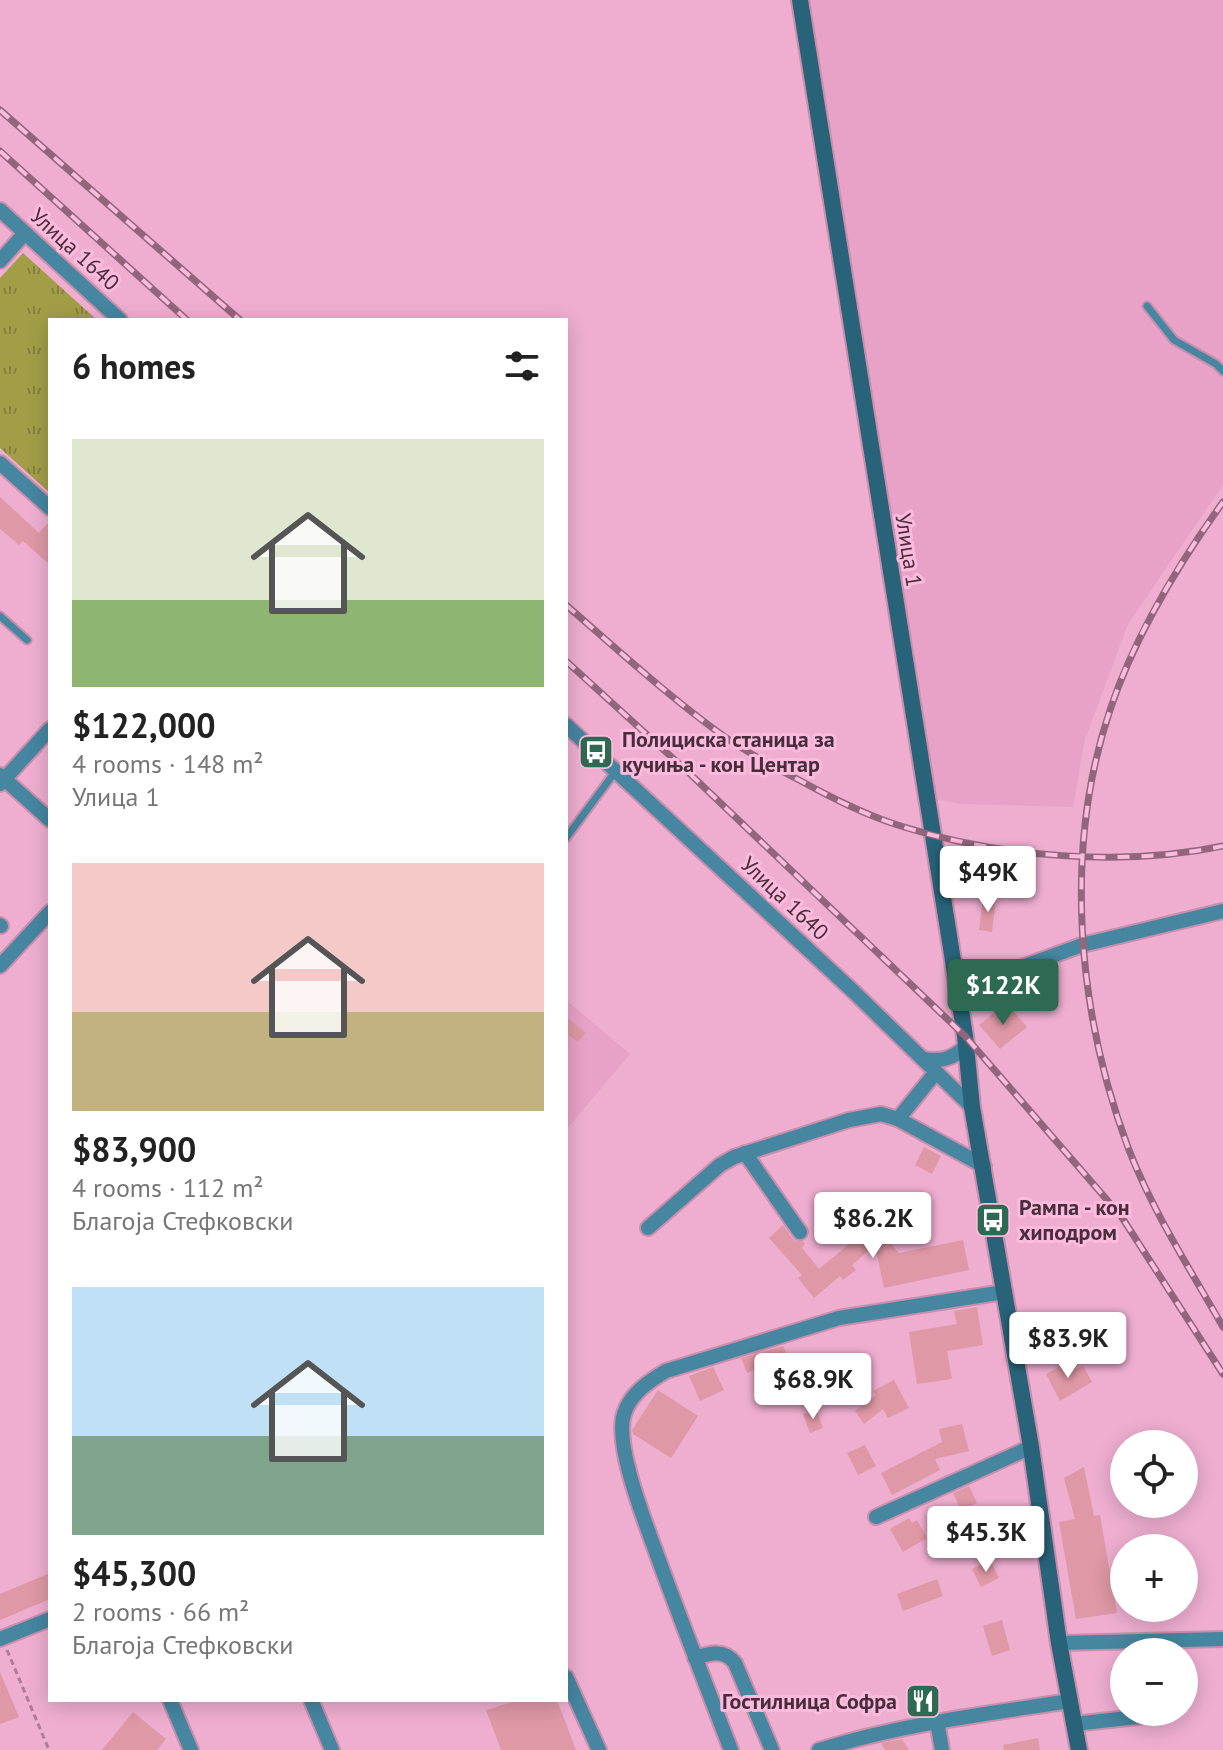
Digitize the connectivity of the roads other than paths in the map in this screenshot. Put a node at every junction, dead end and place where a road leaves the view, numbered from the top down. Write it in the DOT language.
graph roads {
  1 [pos="800,0"];
  2 [pos="0,210"];
  3 [pos="25,233"];
  4 [pos="0,261"];
  5 [pos="1147,306"];
  6 [pos="118,318"];
  7 [pos="1223,371"];
  8 [pos="0,463"];
  9 [pos="48,506"];
  10 [pos="0,616"];
  11 [pos="27,640"];
  12 [pos="568,727"];
  13 [pos="48,731"];
  14 [pos="617,770"];
  15 [pos="2,780"];
  16 [pos="48,818"];
  17 [pos="568,835"];
  18 [pos="1223,911"];
  19 [pos="48,914"];
  20 [pos="0,966"];
  21 [pos="957,991"];
  22 [pos="965,1047"];
  23 [pos="923,1059"];
  24 [pos="936,1072"];
  25 [pos="972,1107"];
  26 [pos="898,1119"];
  27 [pos="745,1153"];
  28 [pos="984,1166"];
  29 [pos="648,1228"];
  30 [pos="800,1232"];
  31 [pos="1004,1292"];
  32 [pos="1031,1447"];
  33 [pos="876,1517"];
  34 [pos="48,1620"];
  35 [pos="1,1639"];
  36 [pos="1223,1639"];
  37 [pos="1059,1643"];
  38 [pos="695,1658"];
  39 [pos="568,1681"];
  40 [pos="1070,1701"];
  41 [pos="171,1702"];
  42 [pos="312,1702"];
  43 [pos="1110,1720"];
  44 [pos="937,1721"];
  45 [pos="1074,1724"];
  46 [pos="191,1750"];
  47 [pos="332,1750"];
  48 [pos="599,1750"];
  49 [pos="731,1750"];
  50 [pos="772,1750"];
  51 [pos="819,1750"];
  52 [pos="942,1750"];
  53 [pos="1079,1750"];
  1 -- 21 [label="main road, Улица 1"];
  2 -- 3 [label="street, Улица 1640"];
  3 -- 4 [label="street"];
  3 -- 6 [label="street, Улица 1640"];
  5 -- 7 [label="lane"];
  8 -- 9 [label="street"];
  10 -- 11 [label="lane"];
  12 -- 14 [label="street, Улица 1640"];
  13 -- 15 [label="street"];
  14 -- 17 [label="lane"];
  14 -- 23 [label="street, Улица 1640"];
  15 -- 16 [label="street"];
  18 -- 21 [label="street"];
  19 -- 20 [label="street"];
  21 -- 22 [label="main road, Улица 1"];
  22 -- 23 [label="street"];
  22 -- 25 [label="main road, Улица 1"];
  23 -- 24 [label="street, Улица 1640"];
  24 -- 25 [label="street, Улица 1640"];
  24 -- 26 [label="street"];
  25 -- 28 [label="main road, Улица 1"];
  26 -- 27 [label="street"];
  26 -- 28 [label="street"];
  27 -- 29 [label="street"];
  27 -- 30 [label="street"];
  28 -- 31 [label="main road, Улица 1"];
  31 -- 32 [label="main road, Улица 1"];
  31 -- 38 [label="street"];
  32 -- 33 [label="street"];
  32 -- 37 [label="main road, Улица 1"];
  34 -- 35 [label="street"];
  36 -- 37 [label="street"];
  37 -- 40 [label="main road, Улица 1"];
  38 -- 49 [label="street"];
  38 -- 50 [label="street"];
  39 -- 48 [label="street"];
  40 -- 44 [label="street"];
  40 -- 45 [label="main road, Улица 1"];
  41 -- 46 [label="street"];
  42 -- 47 [label="street"];
  43 -- 45 [label="street"];
  44 -- 51 [label="street"];
  44 -- 52 [label="street"];
  45 -- 53 [label="main road, Улица 1"];
}
